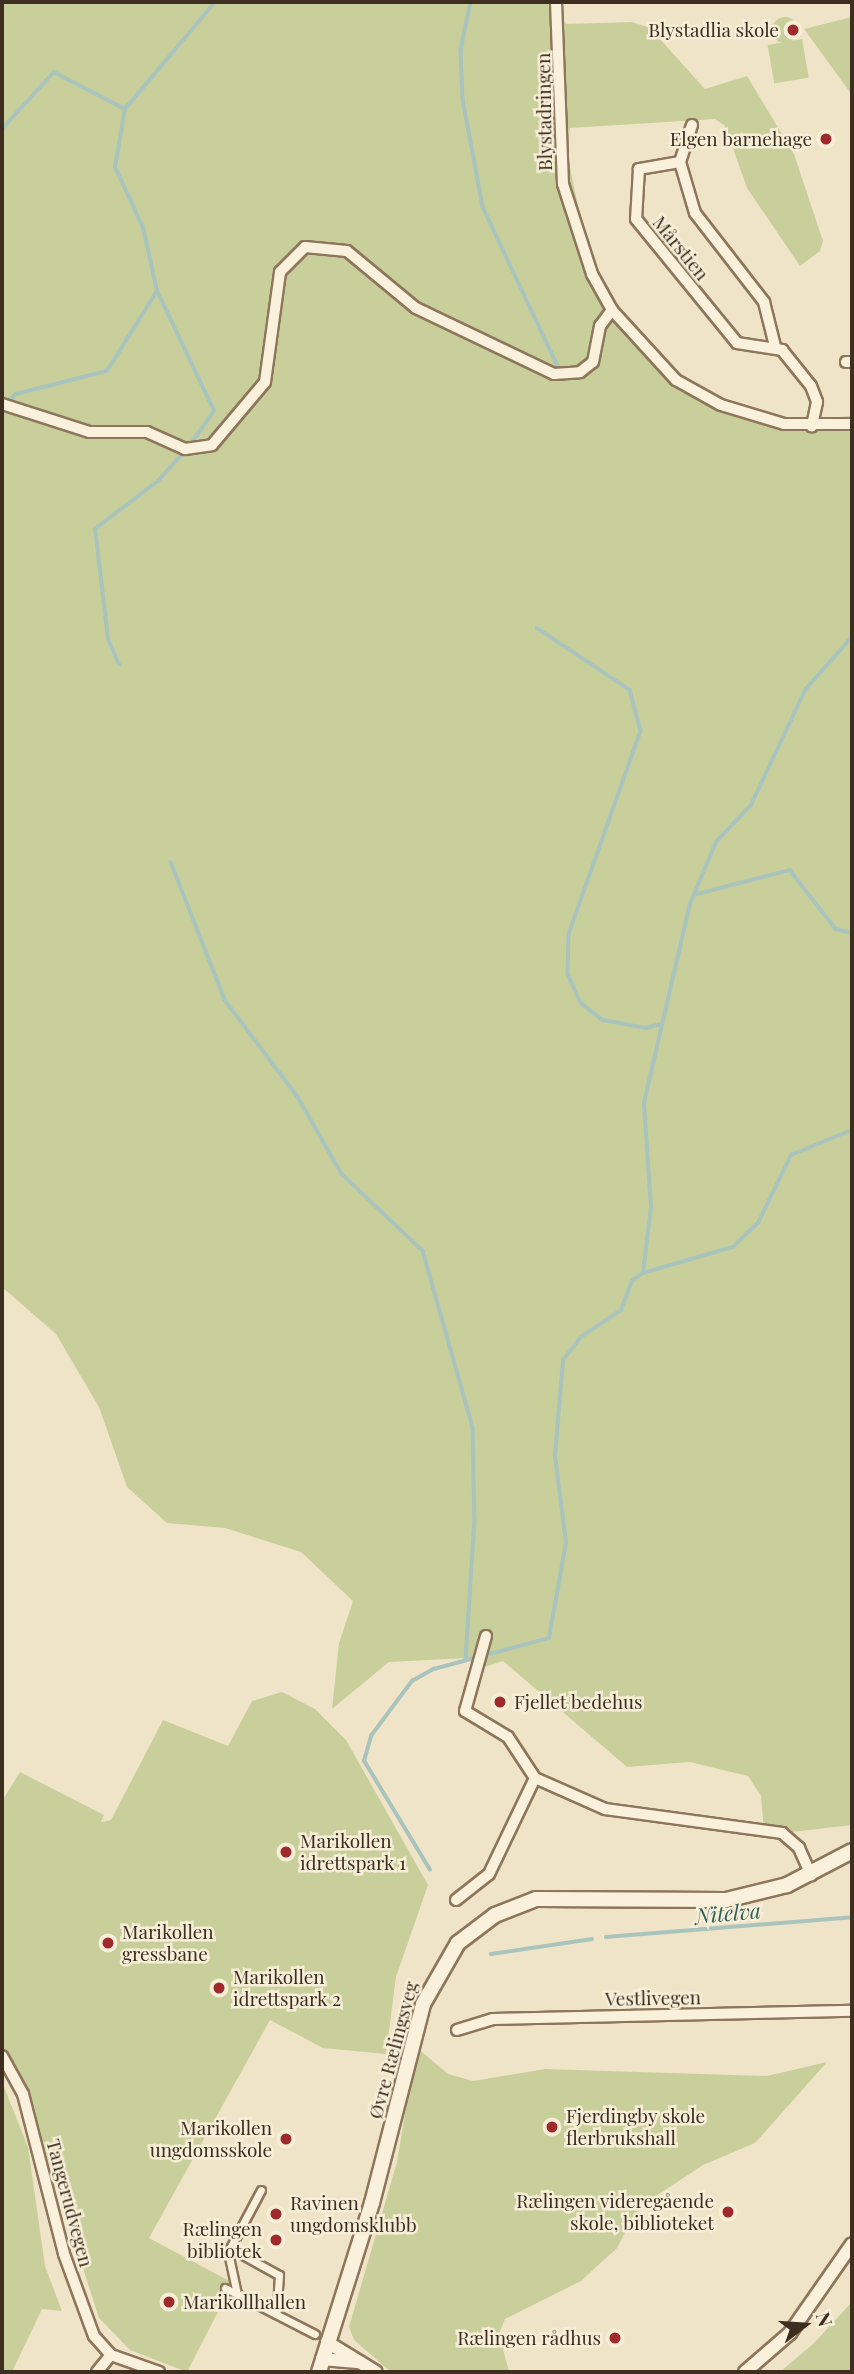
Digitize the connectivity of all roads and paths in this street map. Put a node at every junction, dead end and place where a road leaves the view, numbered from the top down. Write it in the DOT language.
graph roads {
  1 [pos="556,2"];
  2 [pos="692,125"];
  3 [pos="680,162"];
  4 [pos="612,310"];
  5 [pos="775,346"];
  6 [pos="2,404"];
  7 [pos="852,424"];
  8 [pos="812,426"];
  9 [pos="486,1636"];
  10 [pos="535,1779"];
  11 [pos="852,1851"];
  12 [pos="811,1875"];
  13 [pos="456,1900"];
  14 [pos="852,2011"];
  15 [pos="457,2030"];
  16 [pos="2,2056"];
  17 [pos="261,2190"];
  18 [pos="852,2244"];
  19 [pos="230,2248"];
  20 [pos="237,2294"];
  21 [pos="222,2300"];
  22 [pos="276,2314"];
  23 [pos="321,2338"];
  24 [pos="111,2356"];
  25 [pos="360,2362"];
  26 [pos="320,2365"];
  27 [pos="97,2372"];
  28 [pos="159,2372"];
  29 [pos="376,2372"];
  30 [pos="745,2372"];
  1 -- 4 [label="street, Blystadringen"];
  2 -- 3 [label="street"];
  3 -- 5 [label="street, Mårstien"];
  3 -- 5 [label="street, Mårstien"];
  4 -- 6 [label="street"];
  4 -- 8 [label="street, Blystadringen"];
  5 -- 8 [label="street, Mårstien"];
  7 -- 8 [label="street, Blystadringen"];
  9 -- 10 [label="street"];
  10 -- 12 [label="street"];
  10 -- 13 [label="street"];
  11 -- 12 [label="main road, Øvre Rælingsveg"];
  12 -- 23 [label="main road, Øvre Rælingsveg"];
  14 -- 15 [label="street, Vestlivegen"];
  16 -- 24 [label="street, Tangerudvegen"];
  17 -- 19 [label="street"];
  18 -- 30 [label="street"];
  19 -- 20 [label="street"];
  19 -- 22 [label="street"];
  20 -- 21 [label="street"];
  20 -- 22 [label="street"];
  22 -- 23 [label="street"];
  23 -- 25 [label="street"];
  23 -- 26 [label="main road, Øvre Rælingsveg"];
  24 -- 27 [label="street"];
  24 -- 28 [label="street"];
  25 -- 26 [label="street"];
  25 -- 29 [label="street"];
}
